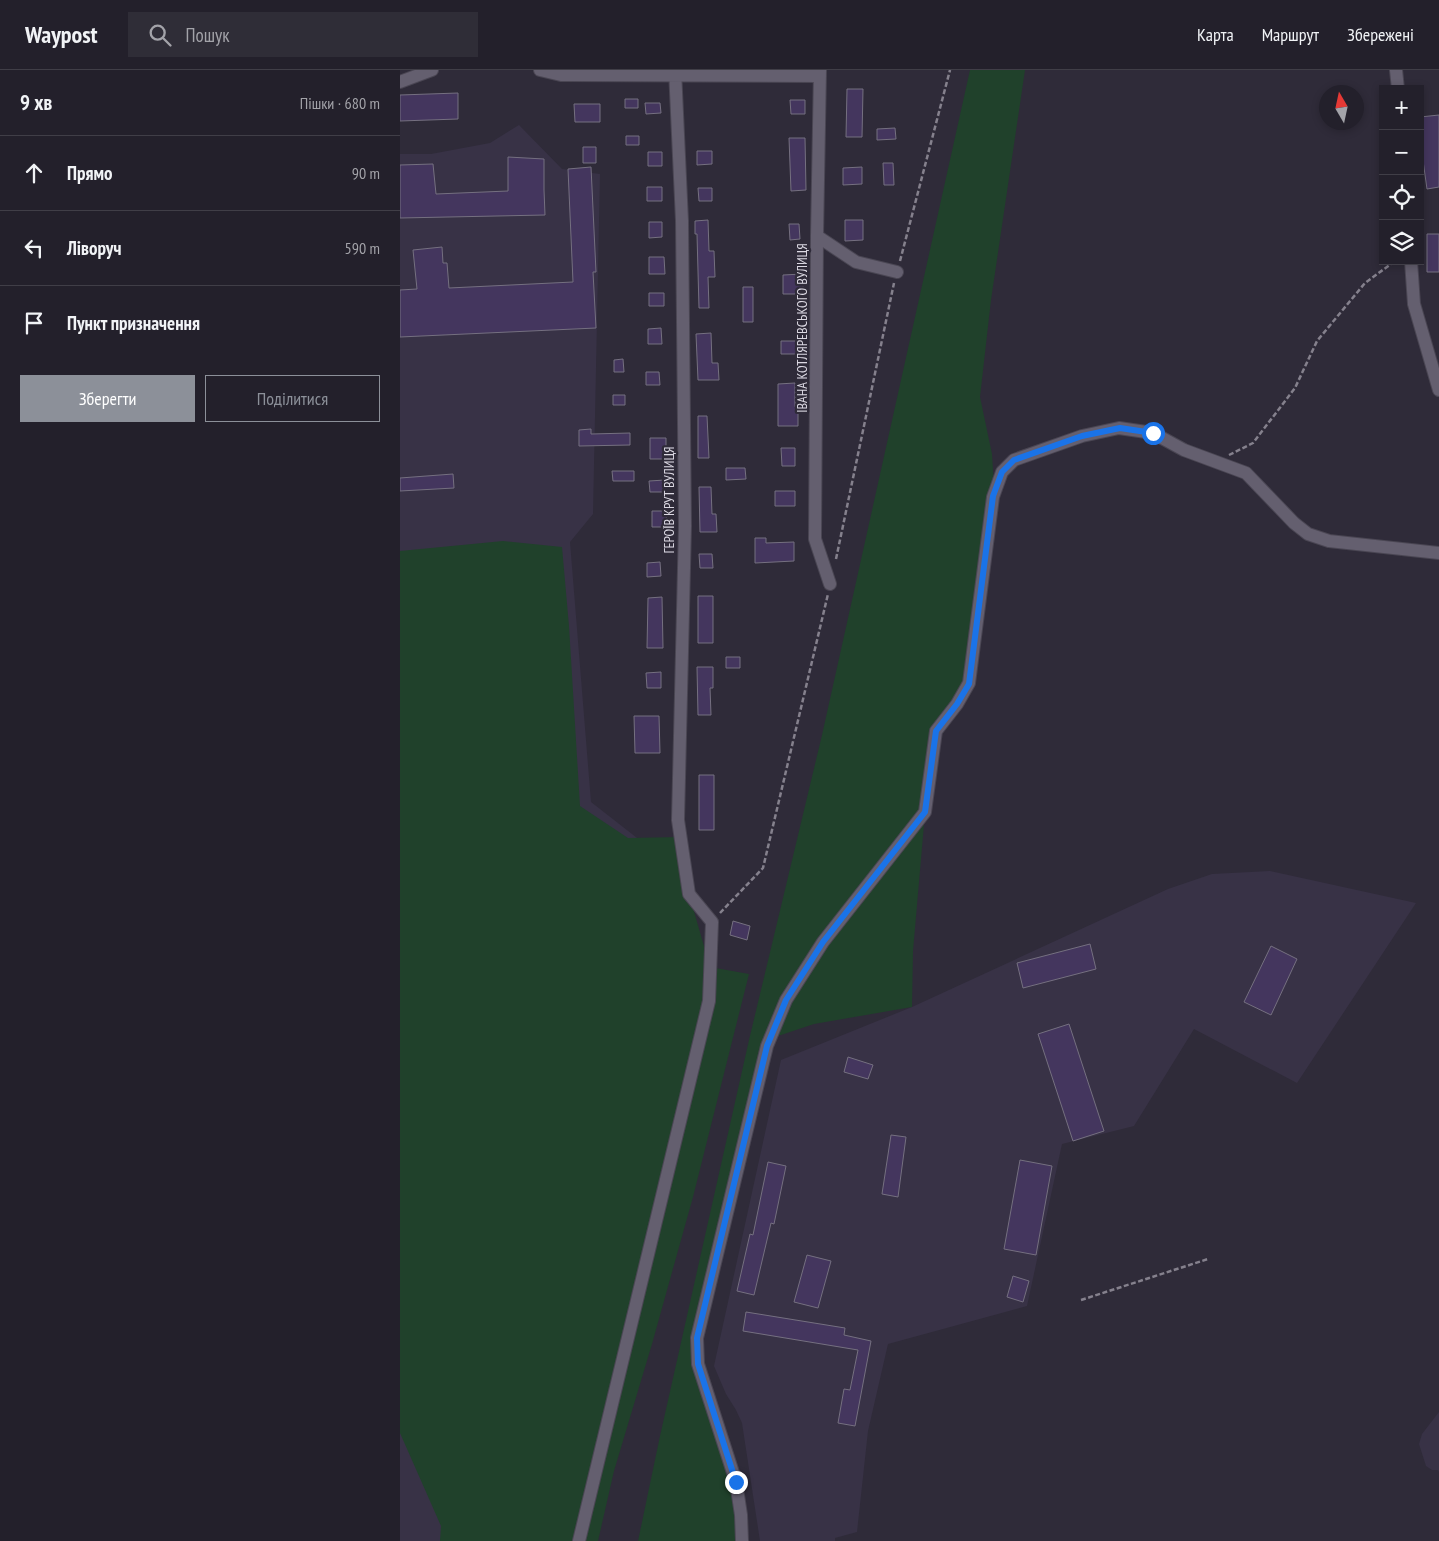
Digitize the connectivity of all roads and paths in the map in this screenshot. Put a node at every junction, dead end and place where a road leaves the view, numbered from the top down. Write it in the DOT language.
graph roads {
  1 [pos="432,70"];
  2 [pos="540,70"];
  3 [pos="950,70"];
  4 [pos="1396,70"];
  5 [pos="675,73"];
  6 [pos="820,73"];
  7 [pos="400,82"];
  8 [pos="1398,85"];
  9 [pos="817,236"];
  10 [pos="1390,265"];
  11 [pos="1411,265"];
  12 [pos="897,272"];
  13 [pos="1439,390"];
  14 [pos="1216,461"];
  15 [pos="1439,553"];
  16 [pos="834,565"];
  17 [pos="830,584"];
  18 [pos="712,922"];
  19 [pos="1208,1260"];
  20 [pos="1081,1300"];
  21 [pos="579,1541"];
  22 [pos="742,1541"];
  1 -- 7 [label="street"];
  2 -- 5 [label="street"];
  3 -- 12 [label="path"];
  4 -- 8 [label="street"];
  5 -- 6 [label="street"];
  5 -- 18 [label="street, ГЕРОЇВ КРУТ ВУЛИЦЯ"];
  6 -- 9 [label="street, ІВАНА КОТЛЯРЕВСЬКОГО ВУЛИЦЯ"];
  9 -- 12 [label="street"];
  9 -- 17 [label="street, ІВАНА КОТЛЯРЕВСЬКОГО ВУЛИЦЯ"];
  10 -- 14 [label="path"];
  11 -- 13 [label="street"];
  12 -- 16 [label="path"];
  14 -- 15 [label="street"];
  14 -- 22 [label="street"];
  17 -- 18 [label="path"];
  18 -- 21 [label="street"];
  19 -- 20 [label="path"];
}
